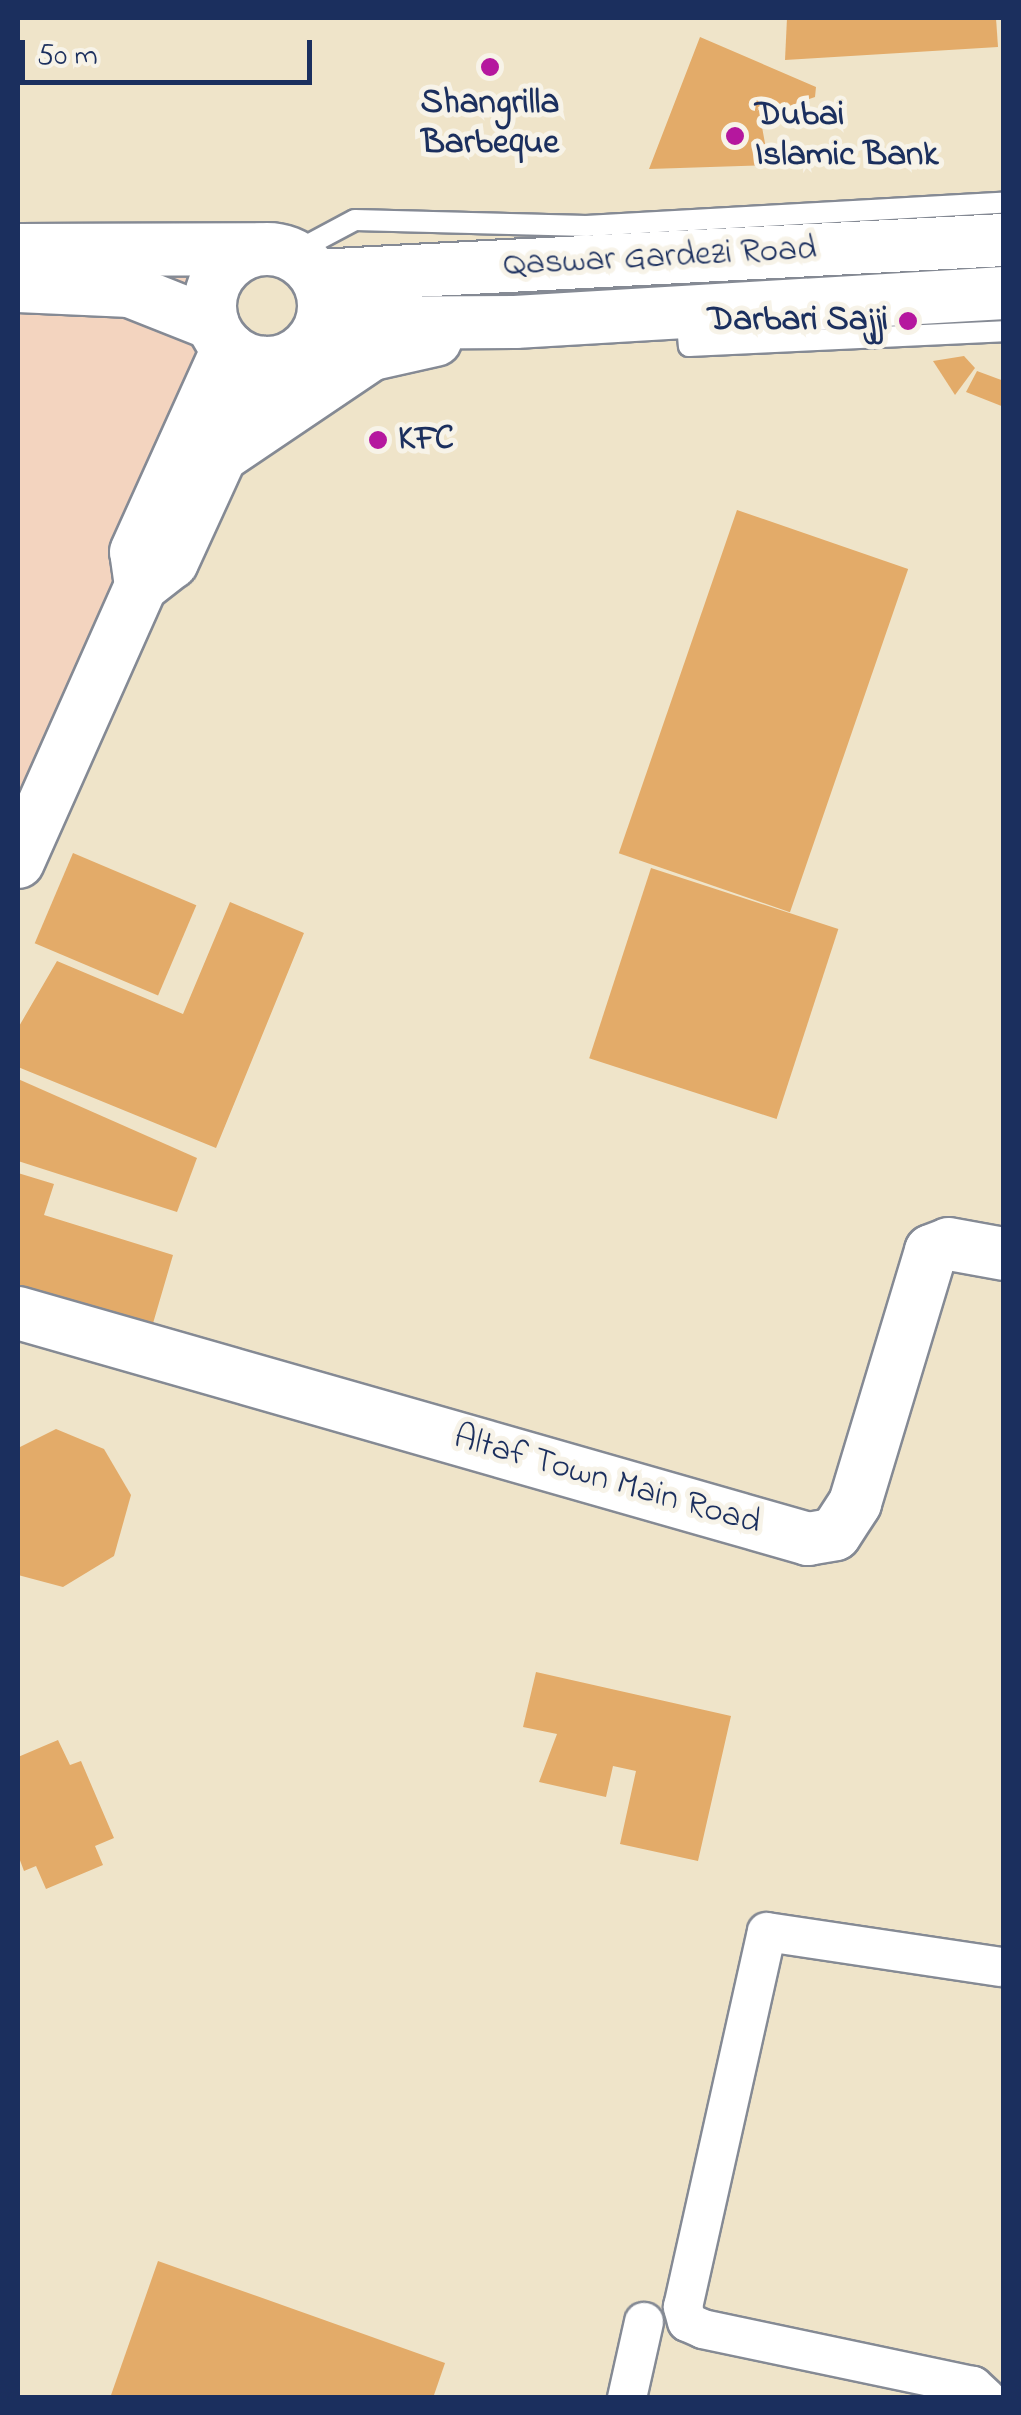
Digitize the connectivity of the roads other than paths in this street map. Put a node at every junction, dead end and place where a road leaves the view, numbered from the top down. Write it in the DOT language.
graph roads {
  1 [pos="1004,204"];
  2 [pos="1004,240"];
  3 [pos="18,250"];
  4 [pos="297,276"];
  5 [pos="18,286"];
  6 [pos="1004,293"];
  7 [pos="686,312"];
  8 [pos="515,322"];
  9 [pos="1004,331"];
  10 [pos="235,345"];
  11 [pos="220,457"];
  12 [pos="141,586"];
  13 [pos="18,862"];
  14 [pos="1003,1252"];
  15 [pos="18,1313"];
  16 [pos="1002,1967"];
  17 [pos="644,2322"];
  18 [pos="627,2398"];
  19 [pos="986,2398"];
  1 -- 4 [label="lane"];
  2 -- 4 [label="main road, Qaswar Gardezi Road"];
  3 -- 4 [label="main road, Qaswar Gardezi Road"];
  4 -- 8 [label="main road"];
  4 -- 10 [label="main road"];
  4 -- 10 [label="main road"];
  5 -- 10 [label="main road"];
  6 -- 7 [label="main road"];
  7 -- 8 [label="main road"];
  7 -- 9 [label="lane"];
  8 -- 11 [label="main road"];
  10 -- 11 [label="main road"];
  10 -- 12 [label="main road"];
  11 -- 12 [label="main road"];
  12 -- 13 [label="main road"];
  14 -- 15 [label="main road, Altaf Town Main Road"];
  16 -- 19 [label="street"];
  17 -- 18 [label="street"];
}
